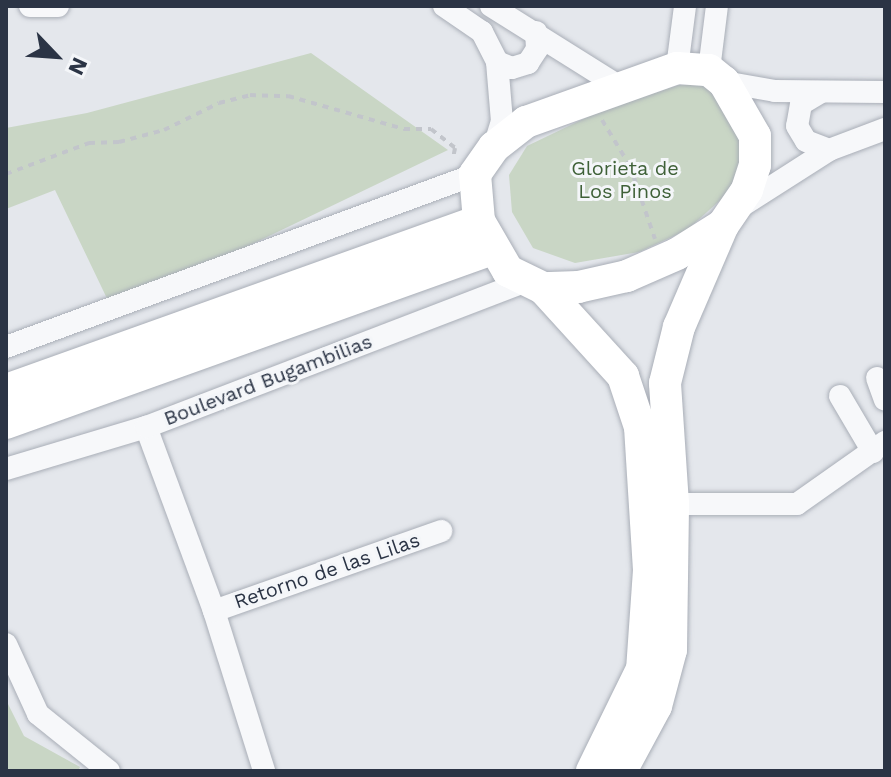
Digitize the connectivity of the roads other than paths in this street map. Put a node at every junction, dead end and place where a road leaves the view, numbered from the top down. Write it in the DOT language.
graph roads {
  1 [pos="30,6"];
  2 [pos="58,6"];
  3 [pos="444,6"];
  4 [pos="491,6"];
  5 [pos="685,6"];
  6 [pos="717,6"];
  7 [pos="536,32"];
  8 [pos="497,62"];
  9 [pos="677,68"];
  10 [pos="717,76"];
  11 [pos="620,87"];
  12 [pos="821,92"];
  13 [pos="885,92"];
  14 [pos="885,129"];
  15 [pos="494,147"];
  16 [pos="829,150"];
  17 [pos="462,179"];
  18 [pos="729,217"];
  19 [pos="485,235"];
  20 [pos="534,285"];
  21 [pos="6,347"];
  22 [pos="877,378"];
  23 [pos="6,390"];
  24 [pos="840,396"];
  25 [pos="885,400"];
  26 [pos="6,423"];
  27 [pos="146,427"];
  28 [pos="640,427"];
  29 [pos="671,439"];
  30 [pos="879,447"];
  31 [pos="6,469"];
  32 [pos="673,504"];
  33 [pos="441,531"];
  34 [pos="214,611"];
  35 [pos="6,644"];
  36 [pos="109,771"];
  37 [pos="264,771"];
  38 [pos="592,771"];
  39 [pos="621,771"];
  1 -- 2 [label="street"];
  3 -- 8 [label="street"];
  4 -- 7 [label="street"];
  5 -- 9 [label="street"];
  6 -- 10 [label="street"];
  7 -- 8 [label="street"];
  7 -- 11 [label="street"];
  8 -- 15 [label="street"];
  9 -- 10 [label="street"];
  9 -- 11 [label="street"];
  10 -- 12 [label="street"];
  10 -- 18 [label="street"];
  11 -- 15 [label="street"];
  12 -- 13 [label="street"];
  12 -- 16 [label="street"];
  14 -- 16 [label="street"];
  15 -- 17 [label="street"];
  16 -- 18 [label="street"];
  17 -- 19 [label="street"];
  17 -- 21 [label="street"];
  18 -- 20 [label="street"];
  18 -- 29 [label="street"];
  19 -- 20 [label="street"];
  19 -- 23 [label="street"];
  19 -- 26 [label="street"];
  20 -- 27 [label="street, Boulevard Bugambilias"];
  20 -- 28 [label="street"];
  22 -- 25 [label="street"];
  24 -- 30 [label="street"];
  27 -- 31 [label="street, Boulevard Bugambilias"];
  27 -- 34 [label="street"];
  28 -- 29 [label="street"];
  28 -- 38 [label="street"];
  29 -- 32 [label="street"];
  30 -- 32 [label="street"];
  32 -- 39 [label="street"];
  33 -- 34 [label="street, Retorno de las Lilas"];
  34 -- 37 [label="street"];
  35 -- 36 [label="street"];
}
